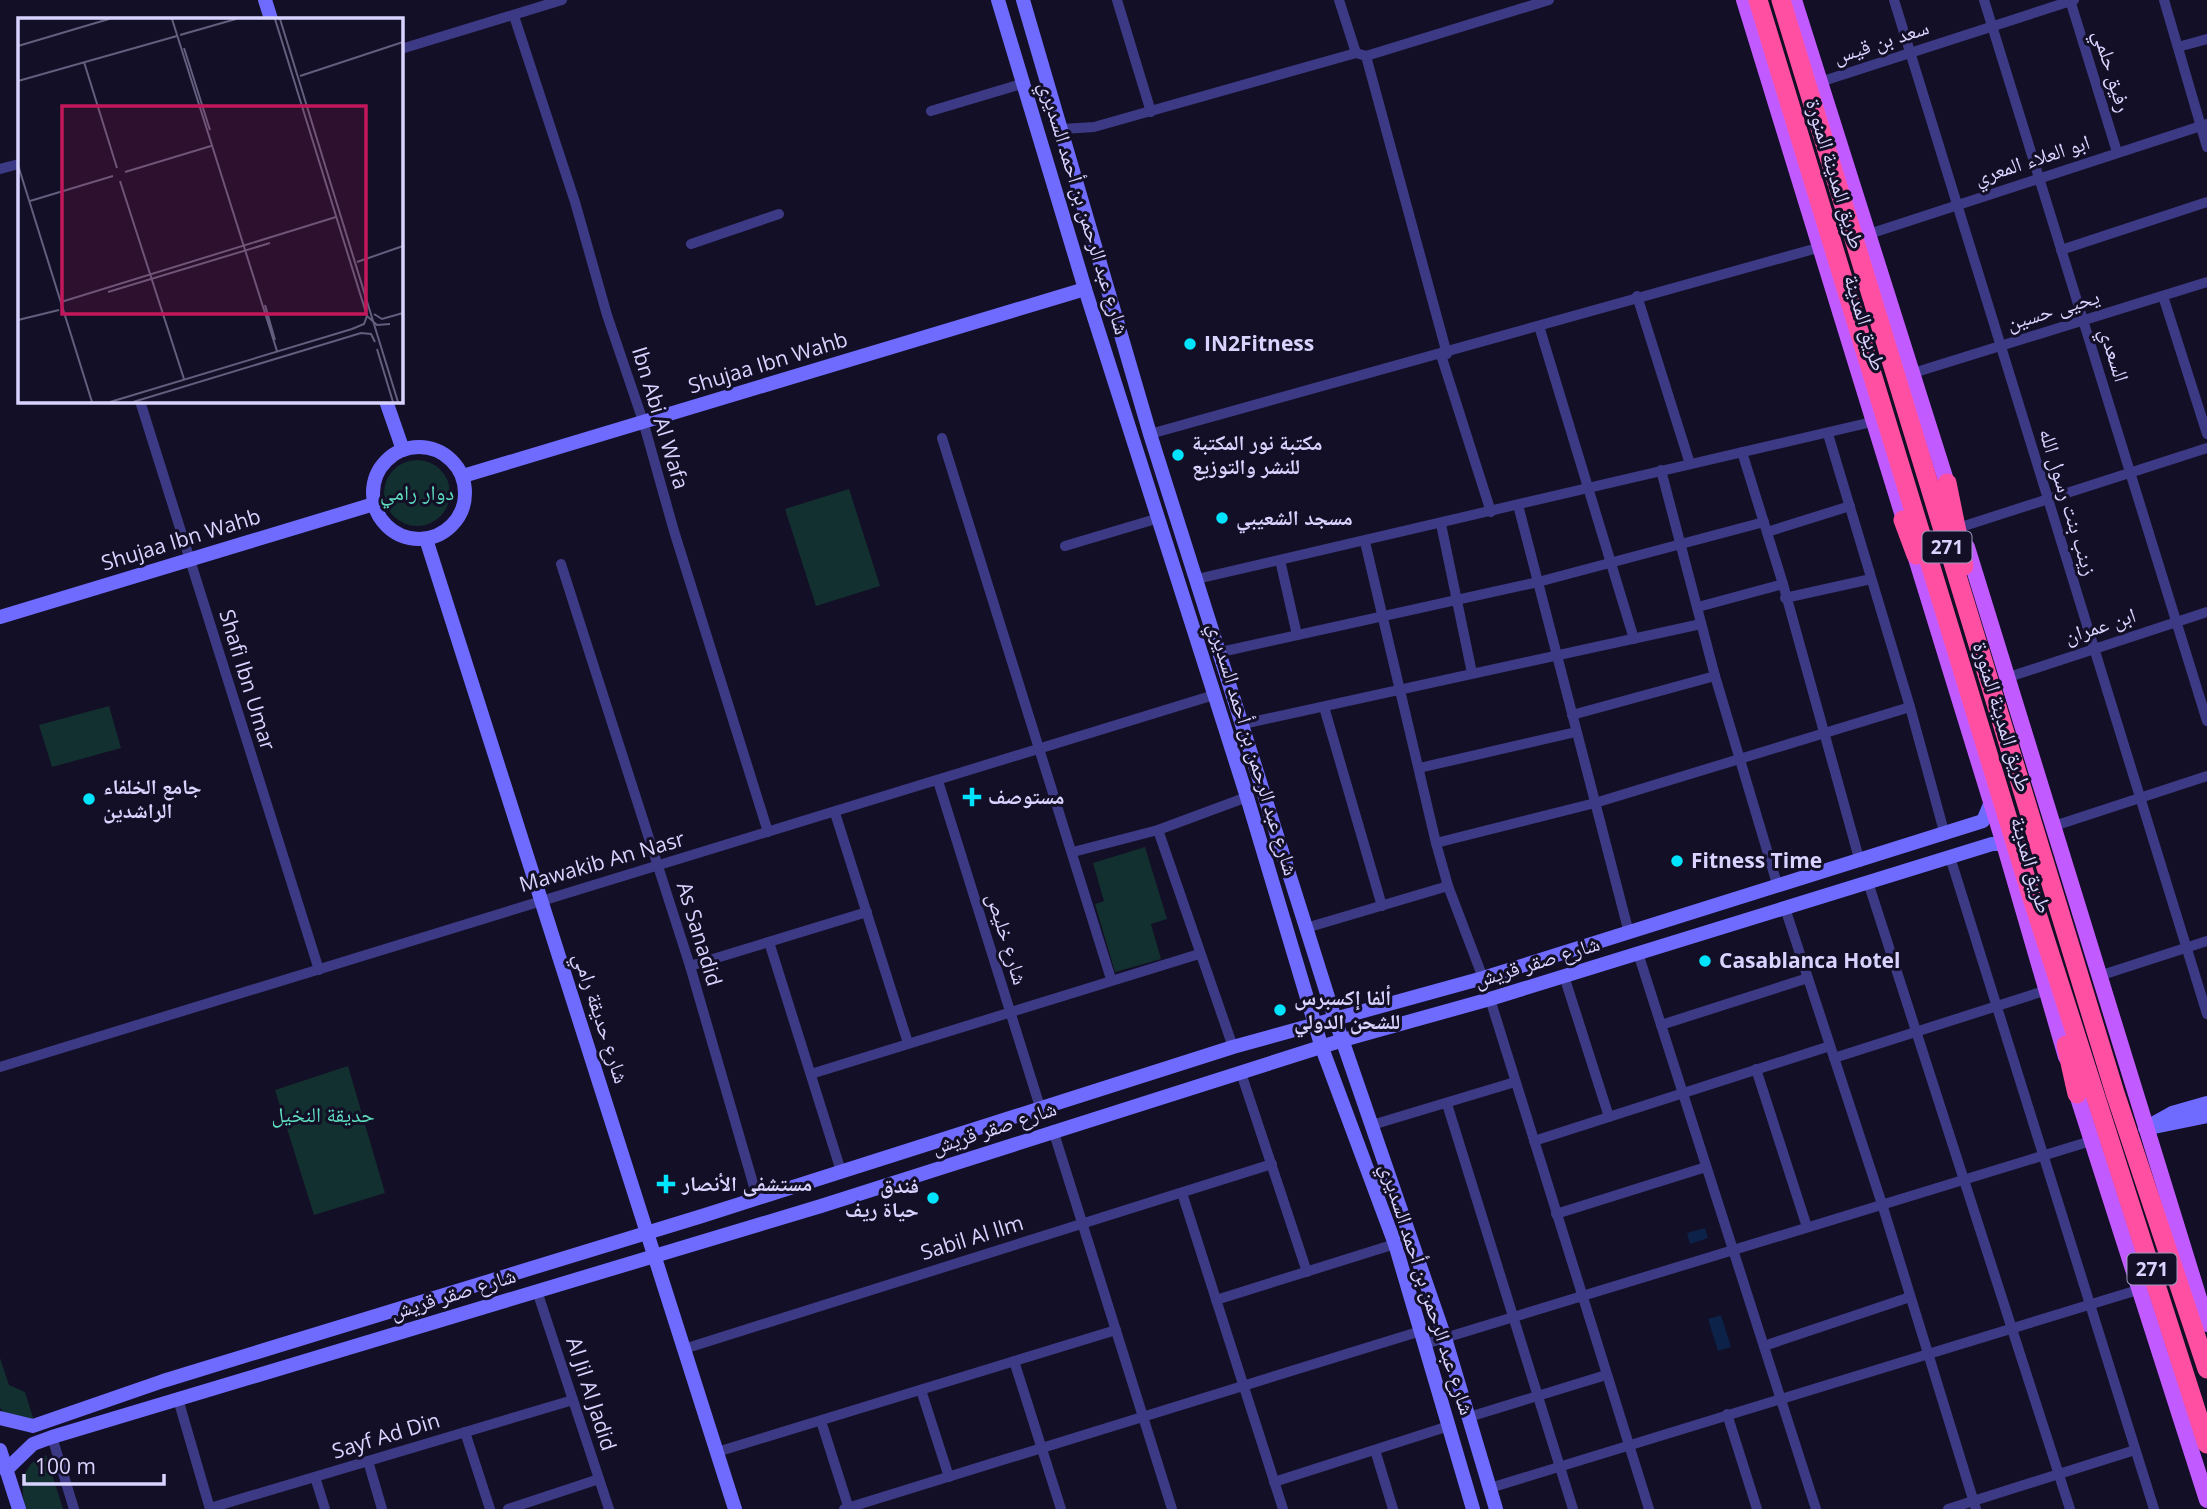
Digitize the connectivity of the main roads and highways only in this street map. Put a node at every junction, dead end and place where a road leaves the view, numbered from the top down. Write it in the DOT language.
graph roads {
  1 [pos="1744,0"];
  2 [pos="1757,0"];
  3 [pos="1781,0"];
  4 [pos="1794,0"];
  5 [pos="1819,127"];
  6 [pos="1799,181"];
  7 [pos="1874,255"];
  8 [pos="1947,483"];
  9 [pos="1903,520"];
  10 [pos="1985,670"];
  11 [pos="1977,711"];
  12 [pos="2063,921"];
  13 [pos="2085,1094"];
  14 [pos="2146,1128"];
  15 [pos="2207,1324"];
  16 [pos="2207,1369"];
  17 [pos="2207,1444"];
  18 [pos="2206,1495"];
  1 -- 6 [label="main road, طريق المدينة"];
  2 -- 6 [label="main road"];
  2 -- 11 [label="highway, طريق المدينة المنورة / 271"];
  3 -- 5 [label="highway, طريق المدينة المنورة / 271"];
  4 -- 7 [label="main road, طريق المدينة"];
  5 -- 7 [label="main road"];
  5 -- 10 [label="highway, طريق المدينة المنورة / 271"];
  6 -- 9 [label="main road, طريق المدينة"];
  7 -- 8 [label="main road, طريق المدينة"];
  8 -- 10 [label="highway"];
  8 -- 14 [label="main road, طريق المدينة"];
  9 -- 11 [label="highway"];
  9 -- 13 [label="main road, طريق المدينة"];
  10 -- 12 [label="highway, طريق المدينة المنورة / 271"];
  11 -- 13 [label="highway, طريق المدينة المنورة / 271"];
  12 -- 14 [label="main road, طريق المدينة"];
  12 -- 16 [label="highway, طريق المدينة المنورة / 271"];
  13 -- 17 [label="highway, طريق المدينة المنورة / 271"];
  13 -- 18 [label="main road, طريق المدينة"];
  14 -- 15 [label="main road, طريق المدينة"];
}
